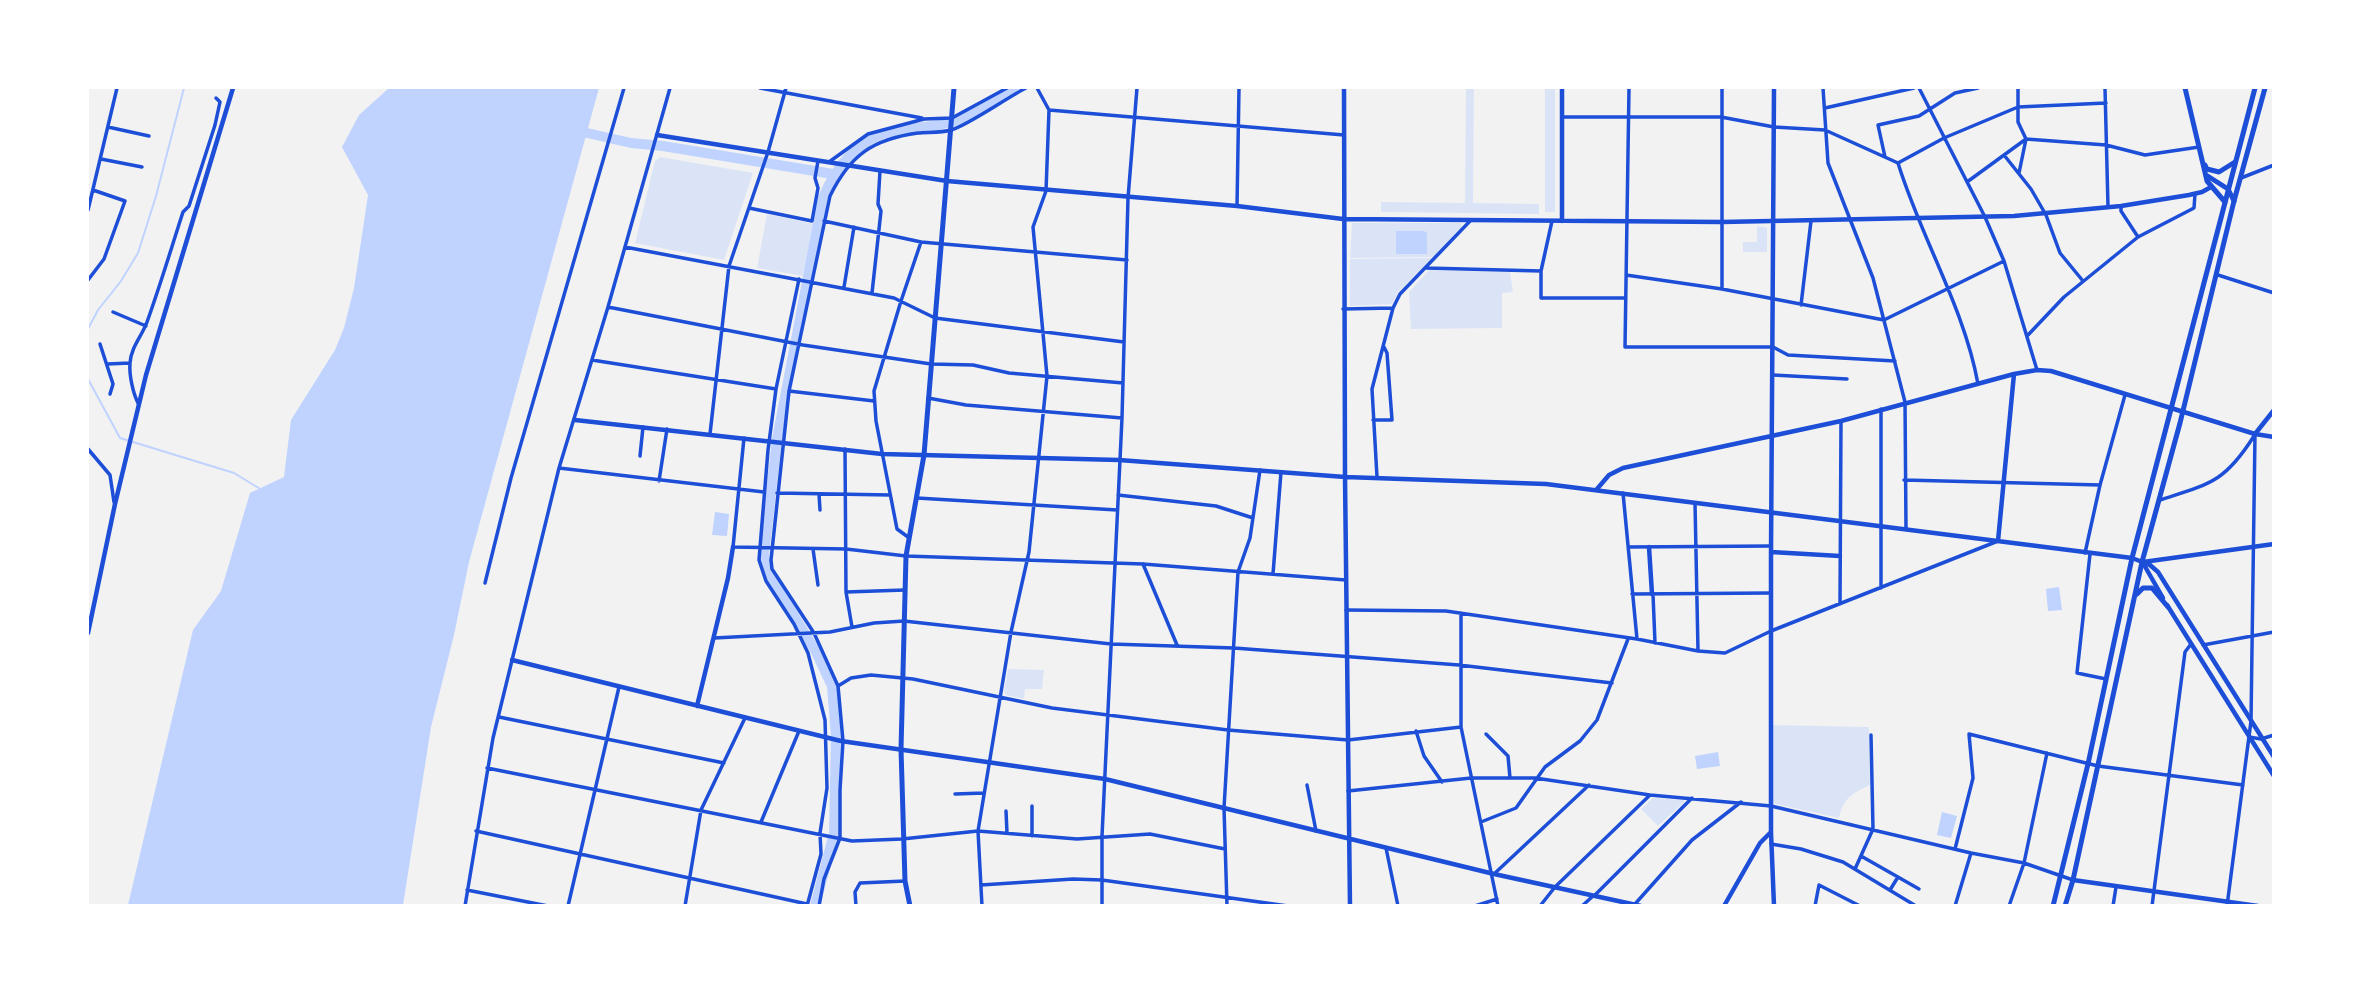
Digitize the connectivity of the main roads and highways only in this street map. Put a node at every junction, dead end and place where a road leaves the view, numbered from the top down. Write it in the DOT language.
graph roads {
  1 [pos="954,88"];
  2 [pos="2185,88"];
  3 [pos="2255,88"];
  4 [pos="2265,88"];
  5 [pos="2203,162"];
  6 [pos="2235,162"];
  7 [pos="2206,175"];
  8 [pos="2228,189"];
  9 [pos="2234,201"];
  10 [pos="2225,202"];
  11 [pos="2135,596"];
  12 [pos="2168,607"];
  13 [pos="909,905"];
  14 [pos="2053,905"];
  15 [pos="2065,905"];
  1 -- 13 [label="main road"];
  2 -- 5 [label="main road"];
  3 -- 6 [label="main road"];
  4 -- 9 [label="main road"];
  5 -- 6 [label="main road"];
  5 -- 7 [label="main road"];
  6 -- 8 [label="main road"];
  7 -- 8 [label="main road"];
  7 -- 10 [label="main road"];
  8 -- 9 [label="main road"];
  8 -- 10 [label="main road"];
  9 -- 11 [label="main road"];
  10 -- 14 [label="main road"];
  11 -- 12 [label="main road"];
  11 -- 15 [label="main road"];
}
